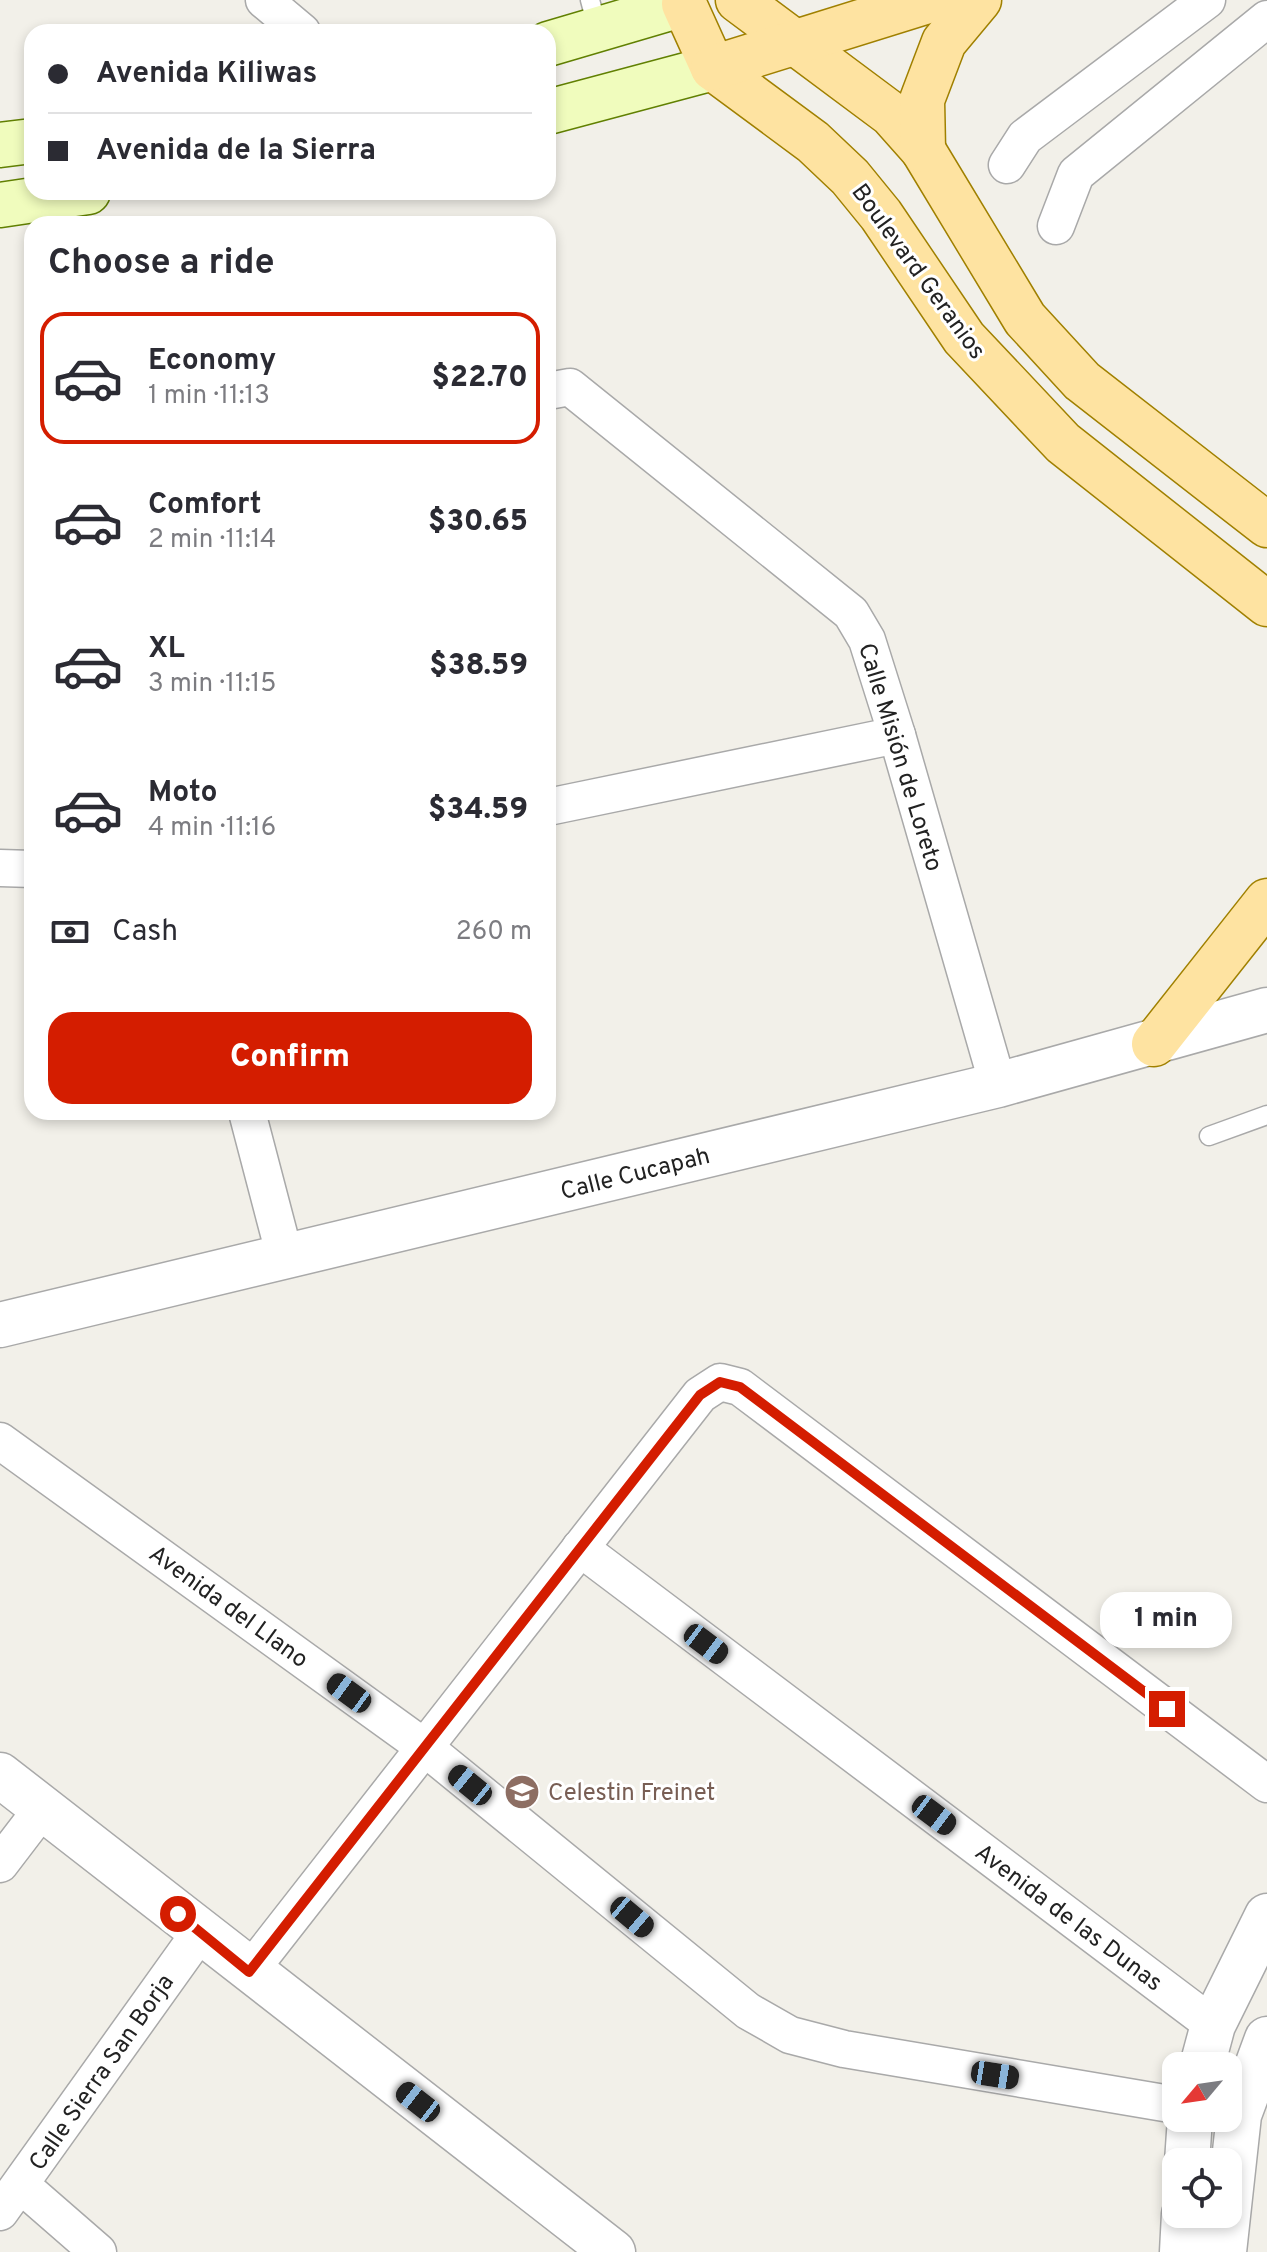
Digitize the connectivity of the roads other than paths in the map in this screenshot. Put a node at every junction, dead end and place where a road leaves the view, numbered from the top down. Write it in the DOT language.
graph roads {
  1 [pos="264,0"];
  2 [pos="738,0"];
  3 [pos="931,0"];
  4 [pos="979,0"];
  5 [pos="1207,0"];
  6 [pos="689,1"];
  7 [pos="594,15"];
  8 [pos="1267,19"];
  9 [pos="292,24"];
  10 [pos="556,39"];
  11 [pos="797,42"];
  12 [pos="713,68"];
  13 [pos="556,110"];
  14 [pos="24,142"];
  15 [pos="0,145"];
  16 [pos="923,150"];
  17 [pos="1007,165"];
  18 [pos="34,200"];
  19 [pos="0,205"];
  20 [pos="1056,226"];
  21 [pos="556,389"];
  22 [pos="1267,525"];
  23 [pos="1267,604"];
  24 [pos="897,735"];
  25 [pos="556,805"];
  26 [pos="0,868"];
  27 [pos="24,869"];
  28 [pos="1267,901"];
  29 [pos="1267,1010"];
  30 [pos="1154,1044"];
  31 [pos="998,1085"];
  32 [pos="1267,1115"];
  33 [pos="249,1120"];
  34 [pos="1209,1136"];
  35 [pos="285,1257"];
  36 [pos="4,1322"];
  37 [pos="0,1441"];
  38 [pos="580,1548"];
  39 [pos="424,1747"];
  40 [pos="0,1775"];
  41 [pos="1267,1784"];
  42 [pos="42,1809"];
  43 [pos="0,1864"];
  44 [pos="1267,1916"];
  45 [pos="201,1931"];
  46 [pos="249,1972"];
  47 [pos="1267,2039"];
  48 [pos="1207,2046"];
  49 [pos="1162,2103"];
  50 [pos="10,2198"];
  51 [pos="1183,2228"];
  52 [pos="98,2252"];
  53 [pos="613,2252"];
  54 [pos="1182,2252"];
  55 [pos="1224,2252"];
  1 -- 9 [label="street"];
  2 -- 11 [label="main road"];
  3 -- 11 [label="main road"];
  4 -- 16 [label="main road"];
  5 -- 17 [label="street"];
  6 -- 7 [label="main road"];
  6 -- 12 [label="main road"];
  7 -- 10 [label="main road"];
  8 -- 20 [label="street"];
  11 -- 12 [label="main road"];
  11 -- 16 [label="main road"];
  12 -- 13 [label="main road"];
  12 -- 23 [label="main road, Boulevard Geranios"];
  14 -- 15 [label="main road"];
  16 -- 22 [label="main road"];
  18 -- 19 [label="main road"];
  21 -- 24 [label="street, Calle Misión de Loreto"];
  24 -- 25 [label="street"];
  24 -- 31 [label="street, Calle Misión de Loreto"];
  26 -- 27 [label="street"];
  28 -- 30 [label="main road"];
  29 -- 30 [label="street, Calle Cucapah"];
  30 -- 31 [label="street, Calle Cucapah"];
  31 -- 35 [label="street, Calle Cucapah"];
  32 -- 34 [label="lane"];
  33 -- 35 [label="street"];
  35 -- 36 [label="street, Calle Cucapah"];
  37 -- 39 [label="street, Avenida del Llano"];
  38 -- 39 [label="street"];
  38 -- 41 [label="street"];
  38 -- 48 [label="street, Avenida de las Dunas"];
  39 -- 46 [label="street"];
  39 -- 49 [label="street, Avenida del Llano"];
  40 -- 42 [label="street"];
  42 -- 43 [label="street"];
  42 -- 45 [label="street"];
  44 -- 48 [label="street"];
  45 -- 46 [label="street"];
  45 -- 50 [label="street, Calle Sierra San Borja"];
  46 -- 53 [label="street"];
  47 -- 55 [label="street"];
  50 -- 52 [label="street"];
  51 -- 54 [label="street"];
}
